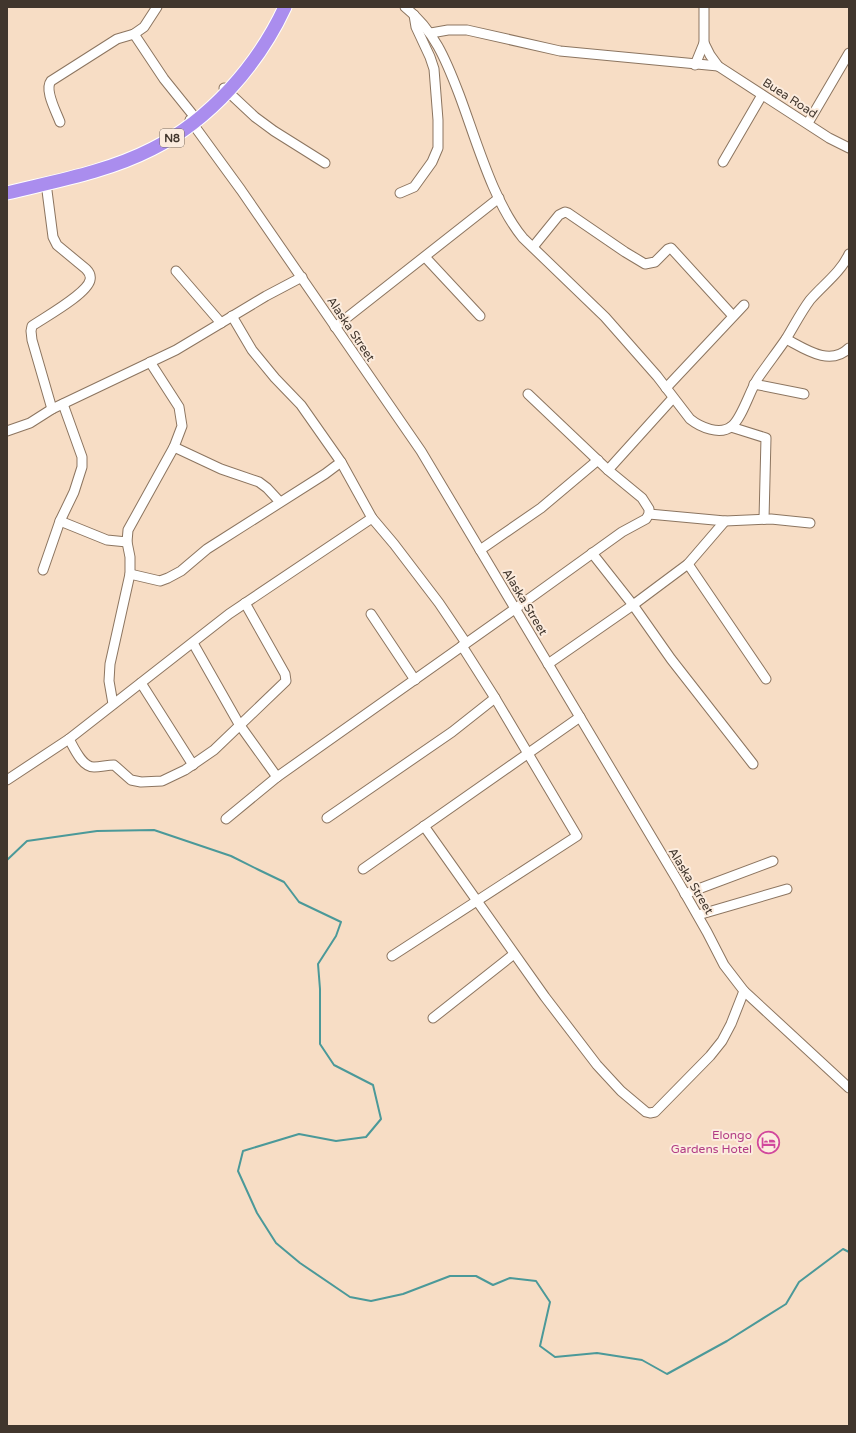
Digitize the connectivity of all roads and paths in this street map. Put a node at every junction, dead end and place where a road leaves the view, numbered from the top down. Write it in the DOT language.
graph roads {
  1 [pos="157,7"];
  2 [pos="279,7"];
  3 [pos="285,7"];
  4 [pos="405,7"];
  5 [pos="704,7"];
  6 [pos="414,14"];
  7 [pos="134,34"];
  8 [pos="431,34"];
  9 [pos="704,43"];
  10 [pos="849,53"];
  11 [pos="695,65"];
  12 [pos="718,66"];
  13 [pos="225,89"];
  14 [pos="762,95"];
  15 [pos="193,119"];
  16 [pos="60,122"];
  17 [pos="808,123"];
  18 [pos="849,148"];
  19 [pos="723,162"];
  20 [pos="325,164"];
  21 [pos="46,183"];
  22 [pos="7,187"];
  23 [pos="7,193"];
  24 [pos="400,194"];
  25 [pos="499,198"];
  26 [pos="533,247"];
  27 [pos="849,254"];
  28 [pos="425,257"];
  29 [pos="176,270"];
  30 [pos="302,277"];
  31 [pos="744,305"];
  32 [pos="232,316"];
  33 [pos="480,316"];
  34 [pos="733,316"];
  35 [pos="221,323"];
  36 [pos="335,328"];
  37 [pos="786,339"];
  38 [pos="849,348"];
  39 [pos="150,362"];
  40 [pos="754,384"];
  41 [pos="666,388"];
  42 [pos="528,394"];
  43 [pos="804,394"];
  44 [pos="673,398"];
  45 [pos="63,404"];
  46 [pos="52,410"];
  47 [pos="731,427"];
  48 [pos="7,430"];
  49 [pos="174,447"];
  50 [pos="598,460"];
  51 [pos="341,462"];
  52 [pos="608,470"];
  53 [pos="280,502"];
  54 [pos="649,514"];
  55 [pos="372,518"];
  56 [pos="764,519"];
  57 [pos="60,521"];
  58 [pos="724,521"];
  59 [pos="810,523"];
  60 [pos="127,542"];
  61 [pos="480,550"];
  62 [pos="592,553"];
  63 [pos="688,564"];
  64 [pos="42,570"];
  65 [pos="130,574"];
  66 [pos="245,603"];
  67 [pos="633,605"];
  68 [pos="515,608"];
  69 [pos="371,614"];
  70 [pos="193,643"];
  71 [pos="464,644"];
  72 [pos="548,664"];
  73 [pos="766,679"];
  74 [pos="415,680"];
  75 [pos="141,683"];
  76 [pos="495,698"];
  77 [pos="113,704"];
  78 [pos="580,717"];
  79 [pos="239,724"];
  80 [pos="69,739"];
  81 [pos="527,753"];
  82 [pos="753,764"];
  83 [pos="193,765"];
  84 [pos="277,776"];
  85 [pos="7,780"];
  86 [pos="327,818"];
  87 [pos="226,819"];
  88 [pos="424,826"];
  89 [pos="774,861"];
  90 [pos="363,869"];
  91 [pos="787,889"];
  92 [pos="685,894"];
  93 [pos="478,901"];
  94 [pos="698,915"];
  95 [pos="514,954"];
  96 [pos="392,956"];
  97 [pos="744,991"];
  98 [pos="433,1018"];
  99 [pos="849,1088"];
  1 -- 7 [label="street"];
  2 -- 13 [label="highway, N8"];
  3 -- 13 [label="highway, N8"];
  4 -- 6 [label="street"];
  5 -- 9 [label="street"];
  6 -- 8 [label="street"];
  6 -- 24 [label="street"];
  7 -- 15 [label="street, Alaska Street"];
  7 -- 16 [label="street"];
  8 -- 11 [label="street"];
  8 -- 25 [label="street"];
  9 -- 11 [label="street"];
  9 -- 12 [label="street"];
  10 -- 17 [label="street"];
  11 -- 12 [label="street"];
  12 -- 14 [label="street, Buea Road"];
  13 -- 15 [label="highway, N8"];
  13 -- 20 [label="street"];
  14 -- 17 [label="street, Buea Road"];
  14 -- 19 [label="street"];
  15 -- 21 [label="highway, N8"];
  15 -- 22 [label="highway, N8"];
  15 -- 30 [label="street, Alaska Street"];
  17 -- 18 [label="street, Buea Road"];
  21 -- 23 [label="highway, N8"];
  21 -- 46 [label="street"];
  25 -- 26 [label="street"];
  25 -- 28 [label="street"];
  26 -- 34 [label="street"];
  26 -- 41 [label="street"];
  27 -- 37 [label="street"];
  28 -- 33 [label="street"];
  28 -- 36 [label="street"];
  29 -- 35 [label="street"];
  30 -- 32 [label="street"];
  30 -- 36 [label="street, Alaska Street"];
  31 -- 34 [label="street"];
  32 -- 35 [label="street"];
  32 -- 51 [label="street"];
  34 -- 41 [label="street"];
  35 -- 39 [label="street"];
  36 -- 61 [label="street, Alaska Street"];
  37 -- 38 [label="street"];
  37 -- 40 [label="street"];
  39 -- 45 [label="street"];
  39 -- 49 [label="street"];
  40 -- 43 [label="street"];
  40 -- 47 [label="street"];
  41 -- 44 [label="street"];
  42 -- 50 [label="street"];
  44 -- 47 [label="street"];
  44 -- 52 [label="street"];
  45 -- 46 [label="street"];
  45 -- 57 [label="street"];
  46 -- 48 [label="street"];
  47 -- 56 [label="street"];
  49 -- 53 [label="street"];
  49 -- 60 [label="street"];
  50 -- 52 [label="street"];
  50 -- 61 [label="street"];
  51 -- 53 [label="street"];
  51 -- 55 [label="street"];
  52 -- 54 [label="street"];
  53 -- 65 [label="street"];
  54 -- 58 [label="street"];
  54 -- 62 [label="street"];
  55 -- 66 [label="street"];
  55 -- 71 [label="street"];
  56 -- 58 [label="street"];
  56 -- 59 [label="street"];
  57 -- 60 [label="street"];
  57 -- 64 [label="street"];
  58 -- 63 [label="street"];
  60 -- 65 [label="street"];
  61 -- 68 [label="street, Alaska Street"];
  62 -- 67 [label="street"];
  62 -- 68 [label="street"];
  63 -- 67 [label="street"];
  63 -- 73 [label="street"];
  65 -- 77 [label="street"];
  66 -- 70 [label="street"];
  66 -- 79 [label="street"];
  67 -- 72 [label="street"];
  67 -- 82 [label="street"];
  68 -- 71 [label="street"];
  68 -- 72 [label="street, Alaska Street"];
  69 -- 74 [label="street"];
  70 -- 75 [label="street"];
  70 -- 79 [label="street"];
  71 -- 74 [label="street"];
  71 -- 76 [label="street"];
  72 -- 78 [label="street, Alaska Street"];
  74 -- 84 [label="street"];
  75 -- 77 [label="street"];
  75 -- 83 [label="street"];
  76 -- 81 [label="street"];
  76 -- 86 [label="street"];
  77 -- 80 [label="street"];
  78 -- 81 [label="street"];
  78 -- 92 [label="street, Alaska Street"];
  79 -- 83 [label="street"];
  79 -- 84 [label="street"];
  80 -- 83 [label="street"];
  80 -- 85 [label="street"];
  81 -- 88 [label="street"];
  81 -- 93 [label="street"];
  84 -- 87 [label="street"];
  88 -- 90 [label="street"];
  88 -- 93 [label="street"];
  89 -- 92 [label="street"];
  91 -- 94 [label="street"];
  92 -- 94 [label="street, Alaska Street"];
  93 -- 95 [label="street"];
  93 -- 96 [label="street"];
  94 -- 97 [label="street, Alaska Street"];
  95 -- 97 [label="street"];
  95 -- 98 [label="street"];
  97 -- 99 [label="street, Alaska Street"];
}
